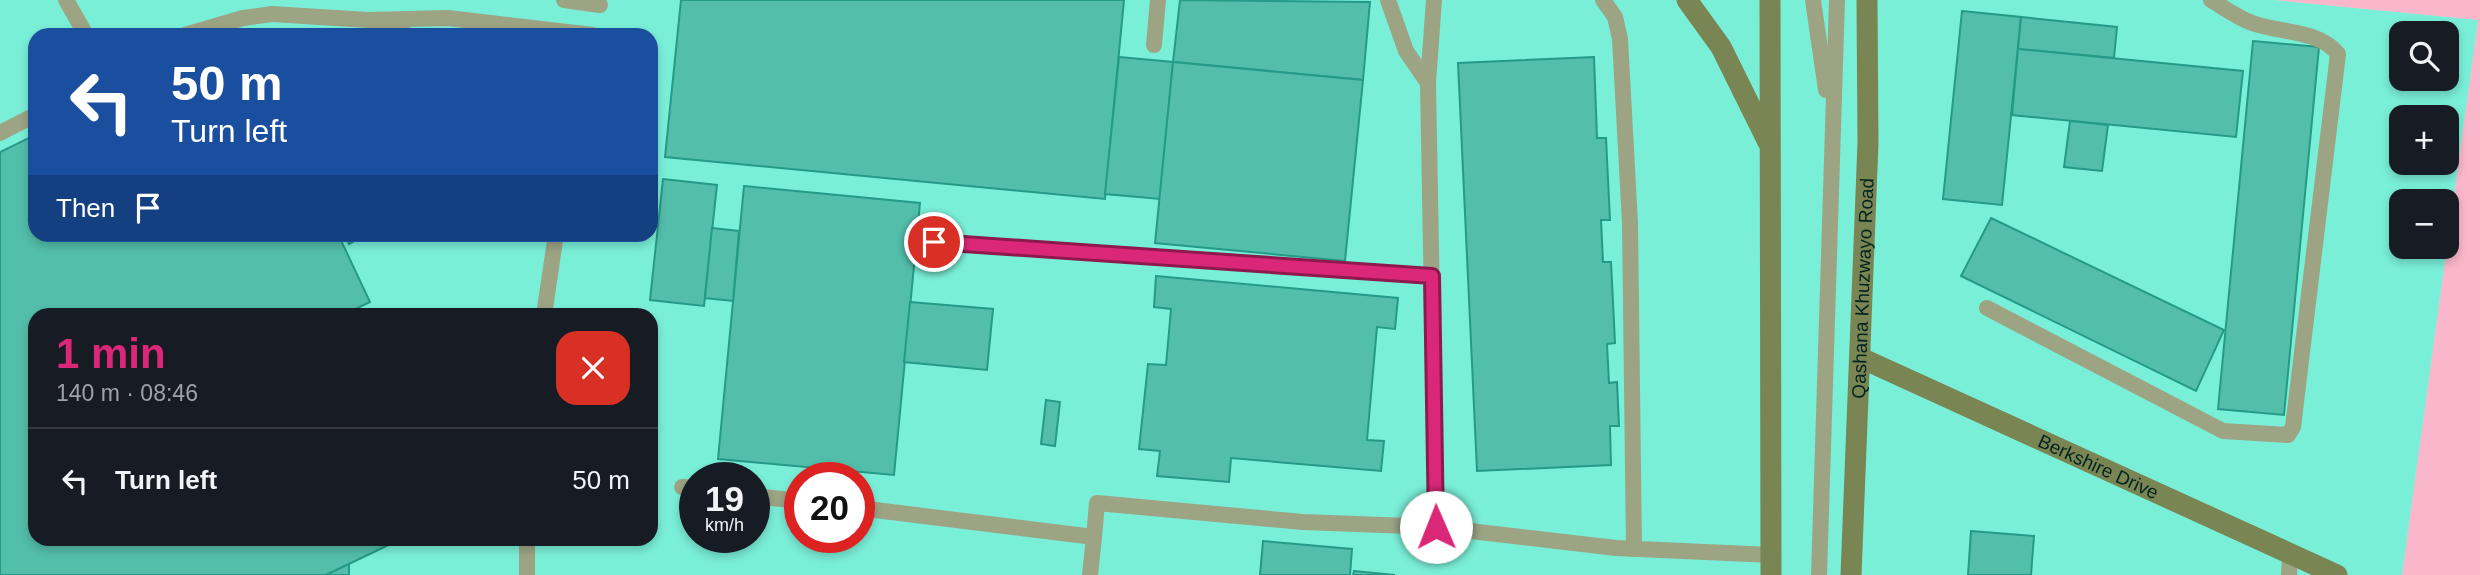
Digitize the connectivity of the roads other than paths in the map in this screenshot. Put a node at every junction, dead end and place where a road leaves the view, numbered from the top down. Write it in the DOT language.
graph roads {
  1 [pos="66,0"];
  2 [pos="564,0"];
  3 [pos="1158,0"];
  4 [pos="1388,0"];
  5 [pos="1434,0"];
  6 [pos="1603,0"];
  7 [pos="1686,0"];
  8 [pos="1770,0"];
  9 [pos="1813,0"];
  10 [pos="1837,0"];
  11 [pos="1867,0"];
  12 [pos="2211,0"];
  13 [pos="601,3"];
  14 [pos="368,20"];
  15 [pos="82,28"];
  16 [pos="209,28"];
  17 [pos="389,28"];
  18 [pos="533,28"];
  19 [pos="595,28"];
  20 [pos="1154,45"];
  21 [pos="1427,83"];
  22 [pos="28,119"];
  23 [pos="1831,123"];
  24 [pos="0,133"];
  25 [pos="1770,147"];
  26 [pos="555,242"];
  27 [pos="934,242"];
  28 [pos="1432,276"];
  29 [pos="545,308"];
  30 [pos="1987,308"];
  31 [pos="1860,358"];
  32 [pos="875,510"];
  33 [pos="1436,527"];
  34 [pos="1094,537"];
  35 [pos="527,546"];
  36 [pos="1634,549"];
  37 [pos="2290,564"];
  38 [pos="1771,565"];
  39 [pos="527,575"];
  40 [pos="1090,575"];
  41 [pos="1819,575"];
  42 [pos="1851,575"];
  43 [pos="2337,575"];
  1 -- 15 [label="lane"];
  2 -- 13 [label="lane"];
  3 -- 20 [label="lane"];
  4 -- 21 [label="lane"];
  5 -- 21 [label="lane"];
  6 -- 36 [label="lane"];
  7 -- 25 [label="main road"];
  8 -- 25 [label="main road"];
  9 -- 23 [label="lane"];
  10 -- 23 [label="lane"];
  11 -- 31 [label="main road, Qashana Khuzwayo Road"];
  12 -- 30 [label="lane"];
  13 -- 19 [label="lane"];
  14 -- 16 [label="lane"];
  14 -- 17 [label="lane"];
  14 -- 18 [label="lane"];
  21 -- 28 [label="lane"];
  22 -- 24 [label="lane"];
  23 -- 41 [label="lane"];
  25 -- 38 [label="main road"];
  26 -- 29 [label="lane"];
  27 -- 28 [label="lane"];
  28 -- 33 [label="lane"];
  31 -- 37 [label="main road, Berkshire Drive"];
  31 -- 42 [label="main road, Qashana Khuzwayo Road"];
  32 -- 34 [label="lane"];
  33 -- 34 [label="lane"];
  33 -- 36 [label="lane"];
  34 -- 40 [label="lane"];
  35 -- 39 [label="lane"];
  36 -- 38 [label="lane"];
  37 -- 43 [label="main road, Berkshire Drive"];
}
